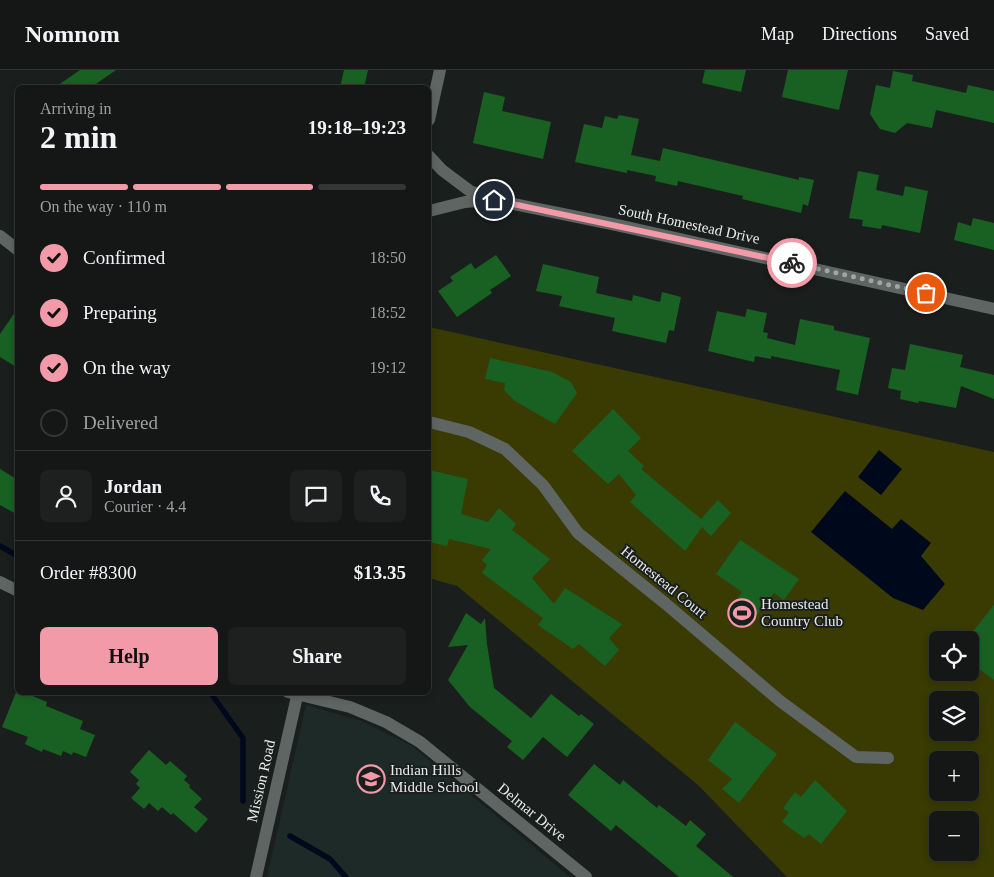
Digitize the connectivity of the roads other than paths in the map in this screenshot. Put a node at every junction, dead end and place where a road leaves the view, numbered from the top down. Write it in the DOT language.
graph roads {
  1 [pos="440,70"];
  2 [pos="431,111"];
  3 [pos="431,158"];
  4 [pos="494,200"];
  5 [pos="431,210"];
  6 [pos="0,236"];
  7 [pos="15,248"];
  8 [pos="994,309"];
  9 [pos="431,422"];
  10 [pos="0,582"];
  11 [pos="15,590"];
  12 [pos="294,695"];
  13 [pos="302,695"];
  14 [pos="888,758"];
  15 [pos="256,877"];
  16 [pos="586,877"];
  1 -- 2 [label="street"];
  3 -- 4 [label="street, South Homestead Drive"];
  4 -- 5 [label="street, South Homestead Drive"];
  4 -- 8 [label="street, South Homestead Drive"];
  6 -- 7 [label="street"];
  9 -- 14 [label="street, Homestead Court"];
  10 -- 11 [label="street"];
  12 -- 15 [label="street, Mission Road"];
  13 -- 16 [label="street, Delmar Drive"];
}
